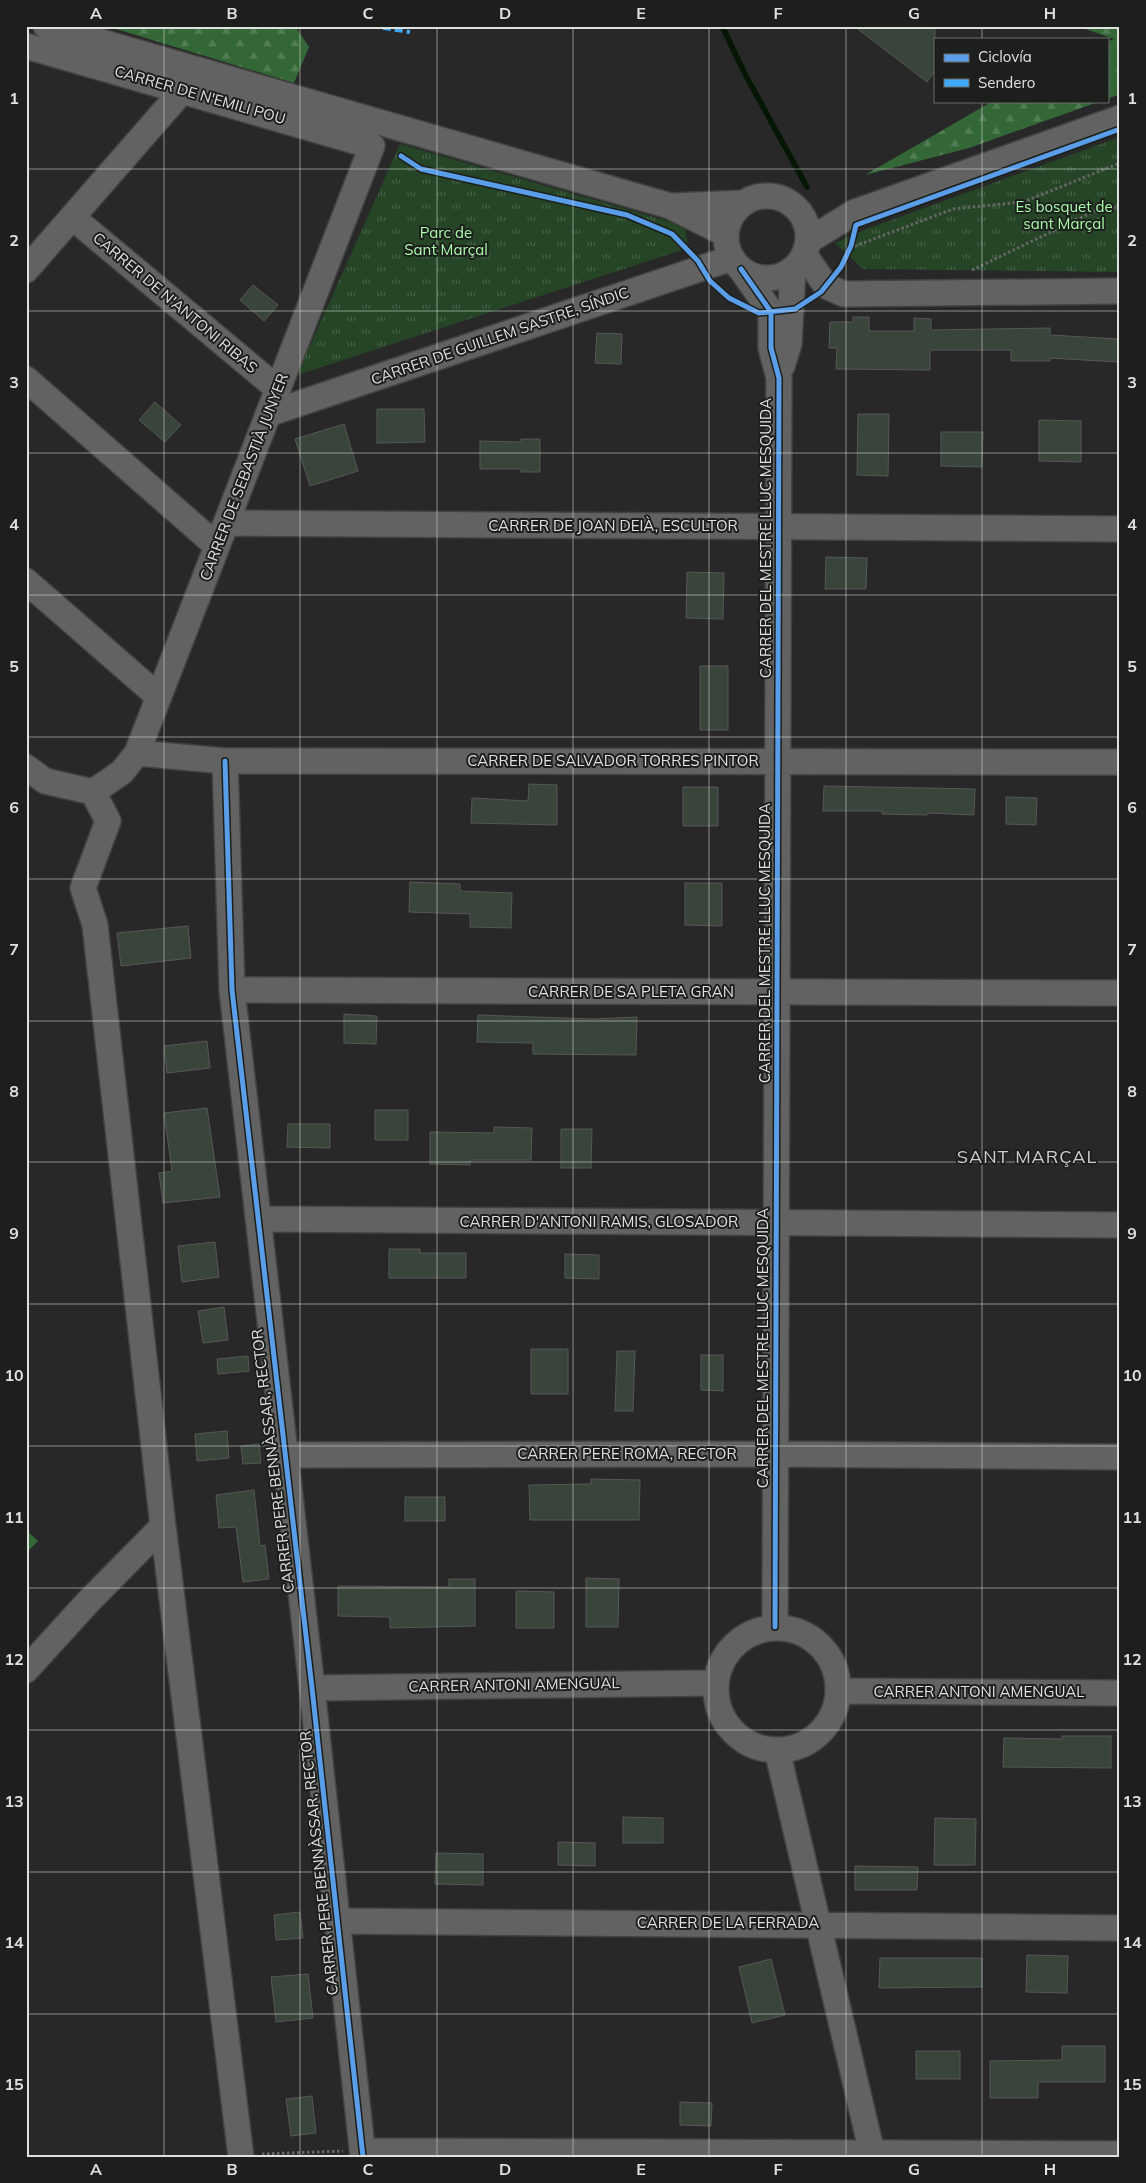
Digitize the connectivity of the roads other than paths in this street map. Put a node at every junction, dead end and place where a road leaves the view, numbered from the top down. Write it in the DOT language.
graph roads {
  1 [pos="46,26"];
  2 [pos="26,46"];
  3 [pos="184,90"];
  4 [pos="1120,118"];
  5 [pos="372,146"];
  6 [pos="744,203"];
  7 [pos="670,206"];
  8 [pos="797,209"];
  9 [pos="855,212"];
  10 [pos="72,217"];
  11 [pos="726,234"];
  12 [pos="802,254"];
  13 [pos="736,263"];
  14 [pos="26,270"];
  15 [pos="1120,291"];
  16 [pos="779,378"];
  17 [pos="26,379"];
  18 [pos="278,389"];
  19 [pos="268,414"];
  20 [pos="779,528"];
  21 [pos="1120,529"];
  22 [pos="222,535"];
  23 [pos="26,581"];
  24 [pos="159,697"];
  25 [pos="137,754"];
  26 [pos="225,760"];
  27 [pos="779,761"];
  28 [pos="1120,762"];
  29 [pos="26,767"];
  30 [pos="93,792"];
  31 [pos="232,990"];
  32 [pos="778,992"];
  33 [pos="1120,993"];
  34 [pos="258,1220"];
  35 [pos="776,1223"];
  36 [pos="1120,1226"];
  37 [pos="775,1454"];
  38 [pos="285,1455"];
  39 [pos="1120,1457"];
  40 [pos="163,1526"];
  41 [pos="775,1627"];
  42 [pos="26,1670"];
  43 [pos="716,1682"];
  44 [pos="312,1688"];
  45 [pos="839,1691"];
  46 [pos="1120,1693"];
  47 [pos="777,1750"];
  48 [pos="337,1921"];
  49 [pos="818,1924"];
  50 [pos="1120,1928"];
  51 [pos="363,2154"];
  52 [pos="1120,2154"];
  53 [pos="241,2155"];
  54 [pos="873,2156"];
  1 -- 7 [label="street"];
  2 -- 3 [label="street, CARRER DE N'EMILI POU"];
  3 -- 5 [label="street, CARRER DE N'EMILI POU"];
  3 -- 10 [label="street"];
  4 -- 9 [label="street"];
  5 -- 18 [label="street, CARRER DE SEBASTIÀ JUNYER"];
  6 -- 7 [label="street"];
  6 -- 8 [label="street"];
  6 -- 11 [label="street"];
  7 -- 11 [label="street"];
  8 -- 9 [label="street"];
  8 -- 12 [label="street"];
  9 -- 12 [label="street"];
  10 -- 14 [label="street"];
  10 -- 18 [label="street, CARRER DE N'ANTONI RIBAS"];
  11 -- 13 [label="street"];
  12 -- 13 [label="street"];
  12 -- 15 [label="street"];
  12 -- 16 [label="street, CARRER DEL MESTRE LLUC MESQUIDA"];
  13 -- 16 [label="street, CARRER DEL MESTRE LLUC MESQUIDA"];
  13 -- 19 [label="street, CARRER DE GUILLEM SASTRE, SÍNDIC"];
  16 -- 20 [label="street, CARRER DEL MESTRE LLUC MESQUIDA"];
  17 -- 22 [label="street"];
  18 -- 19 [label="street, CARRER DE SEBASTIÀ JUNYER"];
  19 -- 22 [label="street, CARRER DE SEBASTIÀ JUNYER"];
  20 -- 21 [label="street, CARRER DE JOAN DEIÀ, ESCULTOR"];
  20 -- 22 [label="street, CARRER DE JOAN DEIÀ, ESCULTOR"];
  20 -- 27 [label="street, CARRER DEL MESTRE LLUC MESQUIDA"];
  22 -- 24 [label="street, CARRER DE SEBASTIÀ JUNYER"];
  23 -- 24 [label="street"];
  24 -- 25 [label="street, CARRER DE SEBASTIÀ JUNYER"];
  25 -- 26 [label="street, CARRER DE SALVADOR TORRES PINTOR"];
  25 -- 30 [label="street, CARRER DE SEBASTIÀ JUNYER"];
  26 -- 27 [label="street, CARRER DE SALVADOR TORRES PINTOR"];
  26 -- 31 [label="street, CARRER PERE BENNÀSSAR, RECTOR"];
  27 -- 28 [label="street, CARRER DE SALVADOR TORRES PINTOR"];
  27 -- 32 [label="street, CARRER DEL MESTRE LLUC MESQUIDA"];
  29 -- 30 [label="street"];
  30 -- 40 [label="street"];
  31 -- 32 [label="street, CARRER DE SA PLETA GRAN"];
  31 -- 34 [label="street, CARRER PERE BENNÀSSAR, RECTOR"];
  32 -- 33 [label="street, CARRER DE SA PLETA GRAN"];
  32 -- 35 [label="street, CARRER DEL MESTRE LLUC MESQUIDA"];
  34 -- 35 [label="street, CARRER D'ANTONI RAMIS, GLOSADOR"];
  34 -- 38 [label="street, CARRER PERE BENNÀSSAR, RECTOR"];
  35 -- 36 [label="street, CARRER D'ANTONI RAMIS, GLOSADOR"];
  35 -- 37 [label="street, CARRER DEL MESTRE LLUC MESQUIDA"];
  37 -- 38 [label="street, CARRER PERE ROMA, RECTOR"];
  37 -- 39 [label="street, CARRER PERE ROMA, RECTOR"];
  37 -- 41 [label="street, CARRER DEL MESTRE LLUC MESQUIDA"];
  38 -- 44 [label="street, CARRER PERE BENNÀSSAR, RECTOR"];
  40 -- 42 [label="street"];
  40 -- 53 [label="street"];
  41 -- 43 [label="street"];
  41 -- 45 [label="street"];
  43 -- 44 [label="street, CARRER ANTONI AMENGUAL"];
  43 -- 47 [label="street"];
  44 -- 48 [label="street, CARRER PERE BENNÀSSAR, RECTOR"];
  45 -- 46 [label="street, CARRER ANTONI AMENGUAL"];
  45 -- 47 [label="street"];
  47 -- 49 [label="street"];
  48 -- 49 [label="street, CARRER DE LA FERRADA"];
  48 -- 51 [label="street, CARRER PERE BENNÀSSAR, RECTOR"];
  49 -- 50 [label="street, CARRER DE LA FERRADA"];
  49 -- 54 [label="street"];
  51 -- 54 [label="street"];
  52 -- 54 [label="street"];
}
